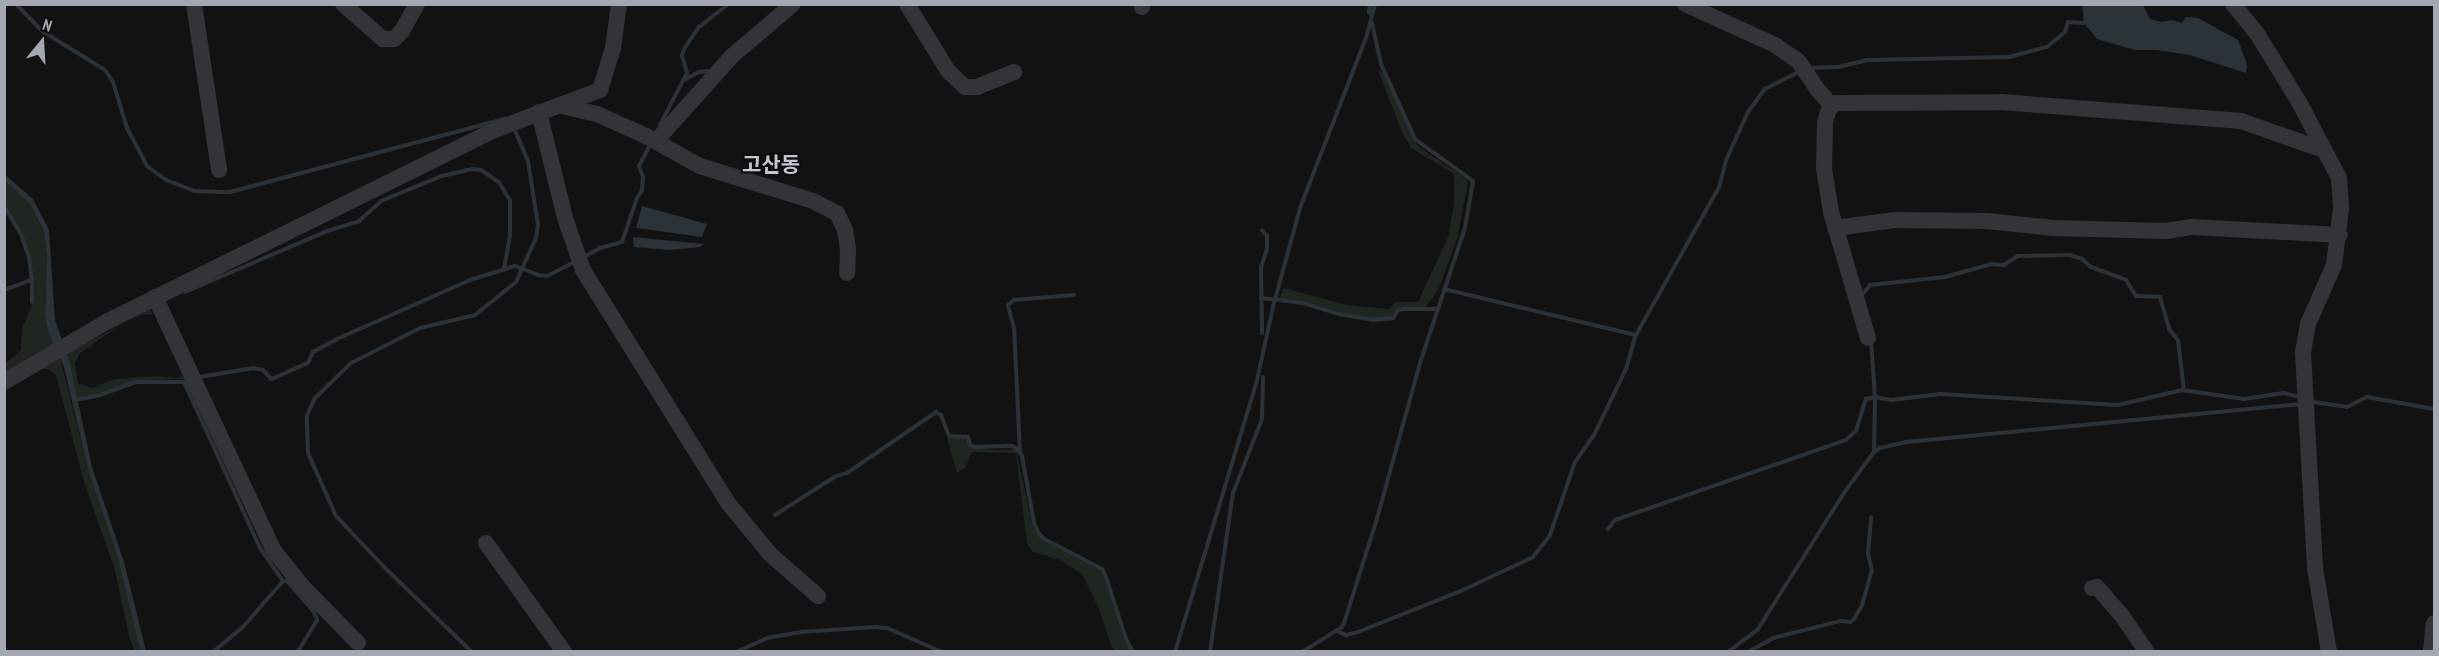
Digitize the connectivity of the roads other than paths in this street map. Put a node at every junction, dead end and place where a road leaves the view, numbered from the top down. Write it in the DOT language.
graph roads {
  1 [pos="194,4"];
  2 [pos="343,4"];
  3 [pos="417,4"];
  4 [pos="620,4"];
  5 [pos="793,4"];
  6 [pos="907,4"];
  7 [pos="1685,4"];
  8 [pos="2233,4"];
  9 [pos="1014,72"];
  10 [pos="562,106"];
  11 [pos="1832,106"];
  12 [pos="539,112"];
  13 [pos="656,141"];
  14 [pos="2324,150"];
  15 [pos="219,170"];
  16 [pos="1835,228"];
  17 [pos="2340,235"];
  18 [pos="847,273"];
  19 [pos="155,297"];
  20 [pos="1868,338"];
  21 [pos="4,382"];
  22 [pos="486,543"];
  23 [pos="2092,588"];
  24 [pos="818,597"];
  25 [pos="2434,623"];
  26 [pos="358,643"];
  27 [pos="2430,650"];
  28 [pos="564,651"];
  29 [pos="2146,651"];
  30 [pos="2329,651"];
  1 -- 15 [label="street"];
  2 -- 3 [label="street"];
  4 -- 10 [label="street"];
  5 -- 13 [label="street"];
  6 -- 9 [label="street"];
  7 -- 11 [label="street"];
  8 -- 14 [label="street"];
  10 -- 12 [label="street"];
  10 -- 13 [label="street"];
  11 -- 14 [label="street"];
  11 -- 16 [label="street"];
  12 -- 19 [label="street"];
  12 -- 24 [label="street"];
  13 -- 18 [label="street"];
  14 -- 17 [label="street"];
  16 -- 17 [label="street"];
  16 -- 20 [label="street"];
  17 -- 30 [label="street"];
  19 -- 21 [label="street"];
  19 -- 26 [label="street"];
  22 -- 28 [label="street"];
  23 -- 29 [label="street"];
  25 -- 27 [label="street"];
}
